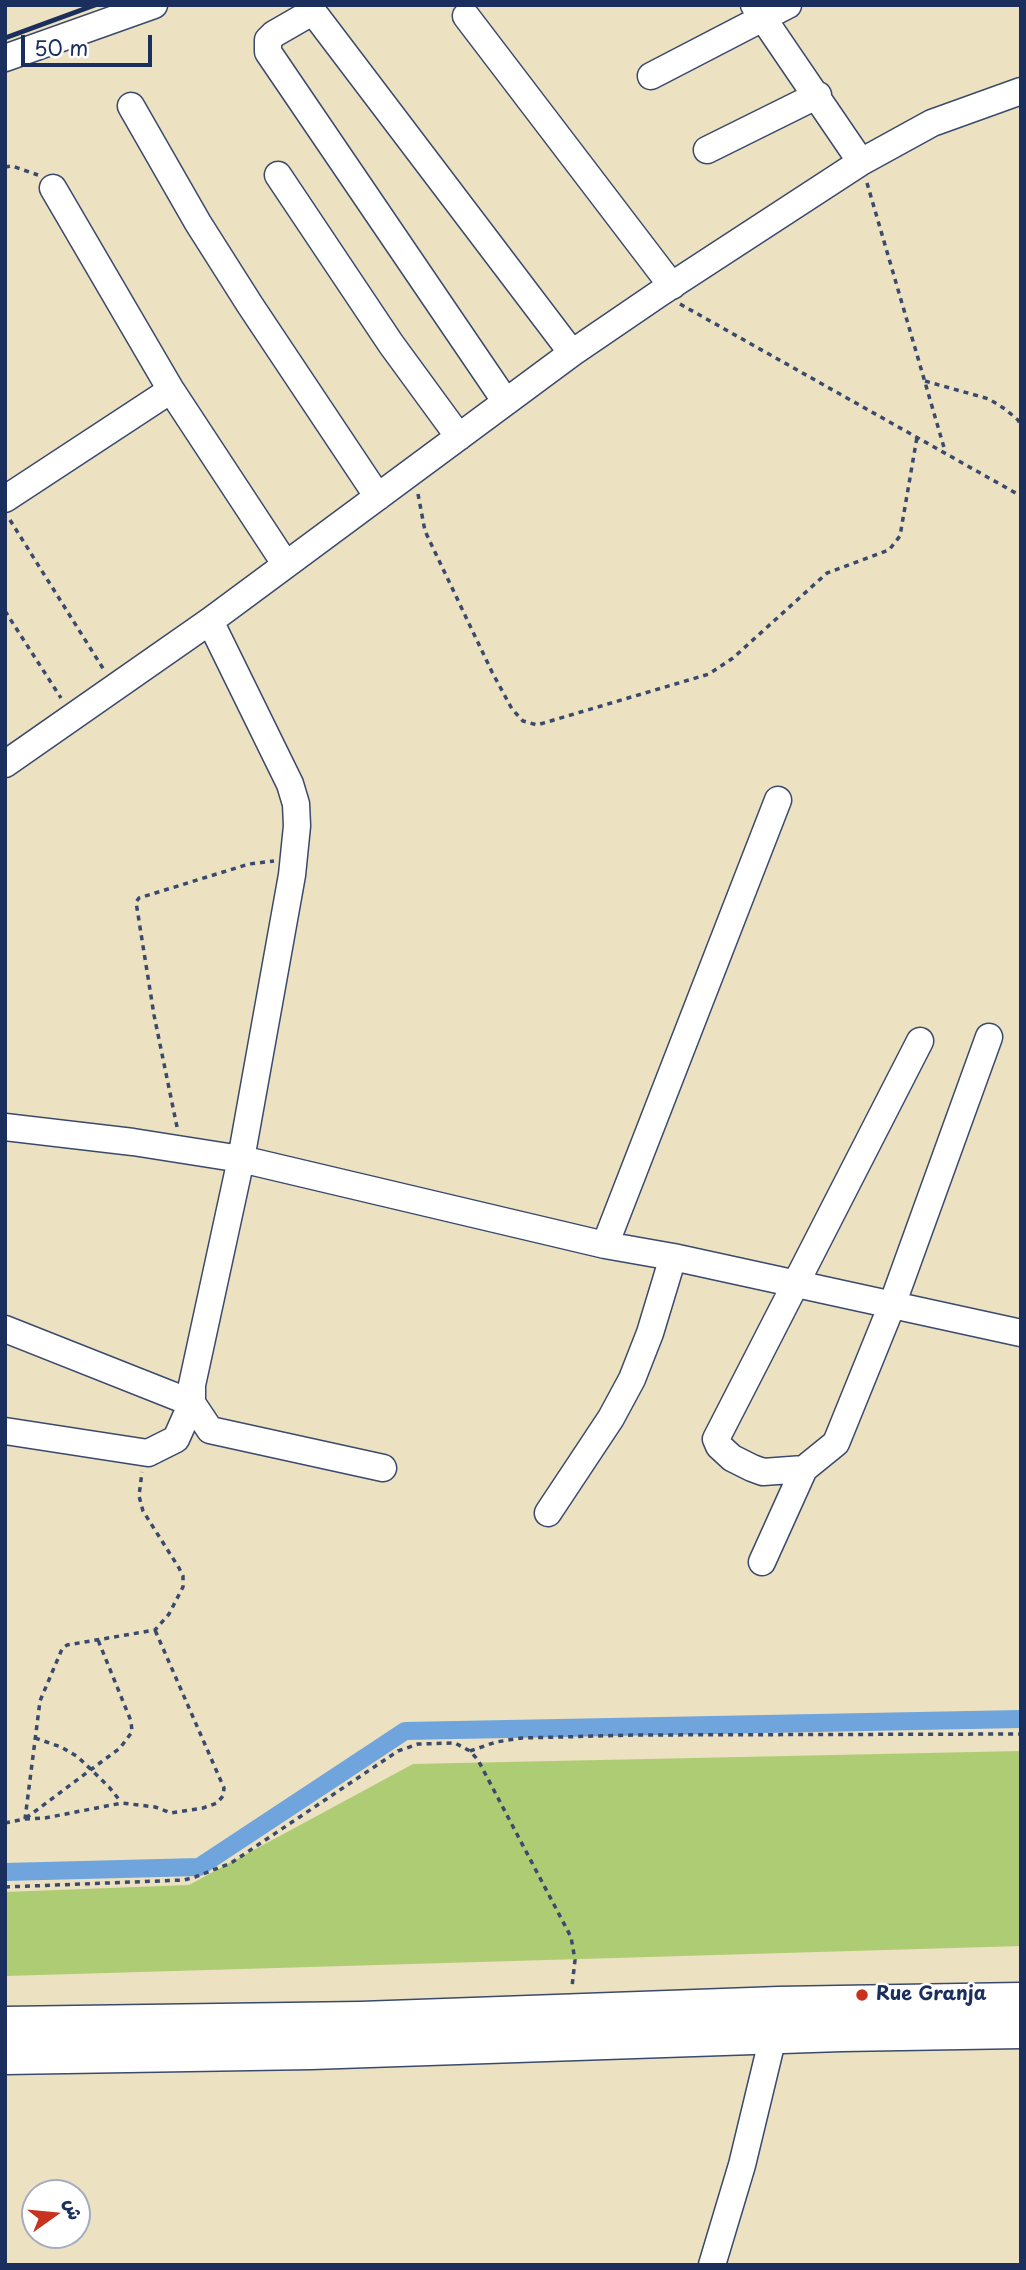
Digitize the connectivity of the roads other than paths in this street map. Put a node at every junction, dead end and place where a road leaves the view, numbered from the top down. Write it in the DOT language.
graph roads {
  1 [pos="154,5"];
  2 [pos="788,5"];
  3 [pos="759,12"];
  4 [pos="467,16"];
  5 [pos="5,58"];
  6 [pos="651,76"];
  7 [pos="1021,91"];
  8 [pos="817,95"];
  9 [pos="131,106"];
  10 [pos="708,150"];
  11 [pos="861,162"];
  12 [pos="278,175"];
  13 [pos="53,187"];
  14 [pos="666,289"];
  15 [pos="572,353"];
  16 [pos="171,390"];
  17 [pos="506,402"];
  18 [pos="459,437"];
  19 [pos="378,497"];
  20 [pos="5,499"];
  21 [pos="286,565"];
  22 [pos="210,621"];
  23 [pos="5,764"];
  24 [pos="778,800"];
  25 [pos="989,1037"];
  26 [pos="920,1041"];
  27 [pos="5,1127"];
  28 [pos="242,1159"];
  29 [pos="604,1245"];
  30 [pos="673,1257"];
  31 [pos="796,1285"];
  32 [pos="892,1304"];
  33 [pos="5,1329"];
  34 [pos="1021,1333"];
  35 [pos="192,1403"];
  36 [pos="5,1431"];
  37 [pos="383,1468"];
  38 [pos="804,1469"];
  39 [pos="548,1513"];
  40 [pos="762,1562"];
  41 [pos="1021,2002"];
  42 [pos="777,2021"];
  43 [pos="5,2026"];
  44 [pos="1021,2029"];
  45 [pos="5,2056"];
  46 [pos="712,2265"];
  1 -- 5 [label="street"];
  2 -- 3 [label="street"];
  3 -- 6 [label="street"];
  3 -- 8 [label="street"];
  4 -- 14 [label="street"];
  7 -- 11 [label="street"];
  8 -- 10 [label="street"];
  8 -- 11 [label="street"];
  9 -- 19 [label="street"];
  11 -- 14 [label="street"];
  12 -- 18 [label="street"];
  13 -- 16 [label="street"];
  14 -- 15 [label="street"];
  15 -- 17 [label="street"];
  15 -- 17 [label="street"];
  16 -- 20 [label="street"];
  16 -- 21 [label="street"];
  17 -- 18 [label="street"];
  18 -- 19 [label="street"];
  19 -- 21 [label="street"];
  21 -- 22 [label="street"];
  22 -- 23 [label="street"];
  22 -- 28 [label="street"];
  24 -- 29 [label="street"];
  25 -- 32 [label="street"];
  26 -- 31 [label="street"];
  27 -- 28 [label="street"];
  28 -- 29 [label="street"];
  28 -- 35 [label="street"];
  29 -- 30 [label="street"];
  30 -- 31 [label="street"];
  30 -- 39 [label="street"];
  31 -- 32 [label="street"];
  31 -- 38 [label="street"];
  32 -- 34 [label="street"];
  32 -- 38 [label="street"];
  33 -- 35 [label="street"];
  35 -- 36 [label="street"];
  35 -- 37 [label="street"];
  38 -- 40 [label="street"];
  41 -- 42 [label="highway"];
  42 -- 43 [label="highway"];
  42 -- 44 [label="highway"];
  42 -- 45 [label="highway"];
  42 -- 46 [label="street"];
}
